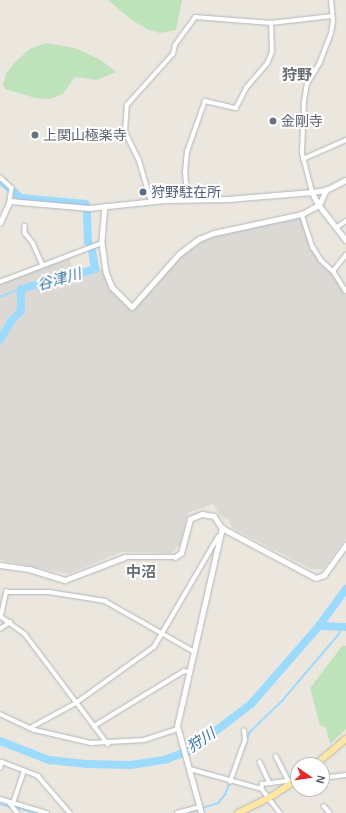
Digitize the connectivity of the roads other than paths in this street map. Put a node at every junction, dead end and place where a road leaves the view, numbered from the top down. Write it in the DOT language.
graph roads {
  1 [pos="331,0"];
  2 [pos="332,16"];
  3 [pos="271,23"];
  4 [pos="346,140"];
  5 [pos="303,159"];
  6 [pos="0,177"];
  7 [pos="346,180"];
  8 [pos="326,190"];
  9 [pos="312,192"];
  10 [pos="187,199"];
  11 [pos="10,201"];
  12 [pos="151,202"];
  13 [pos="318,205"];
  14 [pos="105,206"];
  15 [pos="302,214"];
  16 [pos="346,221"];
  17 [pos="0,223"];
  18 [pos="25,226"];
  19 [pos="336,228"];
  20 [pos="346,240"];
  21 [pos="102,243"];
  22 [pos="346,255"];
  23 [pos="43,265"];
  24 [pos="333,271"];
  25 [pos="0,282"];
  26 [pos="346,291"];
  27 [pos="222,528"];
  28 [pos="218,537"];
  29 [pos="346,545"];
  30 [pos="0,565"];
  31 [pos="0,616"];
  32 [pos="10,622"];
  33 [pos="0,629"];
  34 [pos="163,635"];
  35 [pos="193,651"];
  36 [pos="189,672"];
  37 [pos="76,703"];
  38 [pos="0,714"];
  39 [pos="94,726"];
  40 [pos="30,728"];
  41 [pos="178,729"];
  42 [pos="244,731"];
  43 [pos="346,739"];
  44 [pos="108,744"];
  45 [pos="276,756"];
  46 [pos="325,757"];
  47 [pos="260,762"];
  48 [pos="0,768"];
  49 [pos="24,770"];
  50 [pos="190,770"];
  51 [pos="346,775"];
  52 [pos="330,777"];
  53 [pos="289,781"];
  54 [pos="230,782"];
  55 [pos="270,783"];
  56 [pos="290,784"];
  57 [pos="261,789"];
  58 [pos="269,798"];
  59 [pos="1,800"];
  60 [pos="11,802"];
  61 [pos="324,806"];
  62 [pos="199,807"];
  63 [pos="18,813"];
  64 [pos="47,813"];
  65 [pos="70,813"];
  66 [pos="177,813"];
  67 [pos="201,813"];
  68 [pos="238,813"];
  69 [pos="280,813"];
  70 [pos="330,813"];
  1 -- 2 [label="street"];
  2 -- 3 [label="street"];
  2 -- 5 [label="street"];
  3 -- 10 [label="street"];
  3 -- 12 [label="street"];
  4 -- 5 [label="street"];
  5 -- 9 [label="street"];
  6 -- 11 [label="street"];
  7 -- 8 [label="street"];
  8 -- 9 [label="street"];
  8 -- 13 [label="street"];
  9 -- 10 [label="street"];
  9 -- 13 [label="street"];
  10 -- 12 [label="street"];
  11 -- 14 [label="street"];
  11 -- 17 [label="street"];
  12 -- 14 [label="street"];
  13 -- 15 [label="street"];
  13 -- 19 [label="street"];
  14 -- 21 [label="street"];
  15 -- 21 [label="street"];
  15 -- 24 [label="street"];
  16 -- 19 [label="street"];
  18 -- 23 [label="street"];
  19 -- 20 [label="street"];
  21 -- 23 [label="street"];
  22 -- 24 [label="street"];
  23 -- 25 [label="street"];
  24 -- 26 [label="street"];
  27 -- 28 [label="street"];
  27 -- 29 [label="street"];
  27 -- 30 [label="street"];
  28 -- 34 [label="street"];
  28 -- 35 [label="street"];
  31 -- 32 [label="street"];
  31 -- 34 [label="street"];
  32 -- 33 [label="street"];
  32 -- 37 [label="street"];
  34 -- 35 [label="street"];
  34 -- 37 [label="street"];
  35 -- 36 [label="street"];
  36 -- 39 [label="street"];
  36 -- 41 [label="street"];
  37 -- 39 [label="street"];
  37 -- 40 [label="street"];
  38 -- 40 [label="street"];
  39 -- 44 [label="street"];
  40 -- 44 [label="street"];
  41 -- 44 [label="street"];
  41 -- 50 [label="street"];
  42 -- 54 [label="street"];
  43 -- 46 [label="main road"];
  45 -- 53 [label="street"];
  47 -- 55 [label="street"];
  48 -- 49 [label="street"];
  49 -- 60 [label="street"];
  49 -- 65 [label="street"];
  50 -- 54 [label="street"];
  50 -- 62 [label="street"];
  51 -- 52 [label="street"];
  53 -- 55 [label="street"];
  54 -- 57 [label="street"];
  55 -- 57 [label="street"];
  56 -- 58 [label="main road"];
  57 -- 58 [label="street"];
  58 -- 68 [label="main road"];
  58 -- 69 [label="street"];
  59 -- 60 [label="street"];
  60 -- 63 [label="street"];
  60 -- 64 [label="street"];
  61 -- 70 [label="street"];
  62 -- 66 [label="street"];
  62 -- 67 [label="street"];
}
